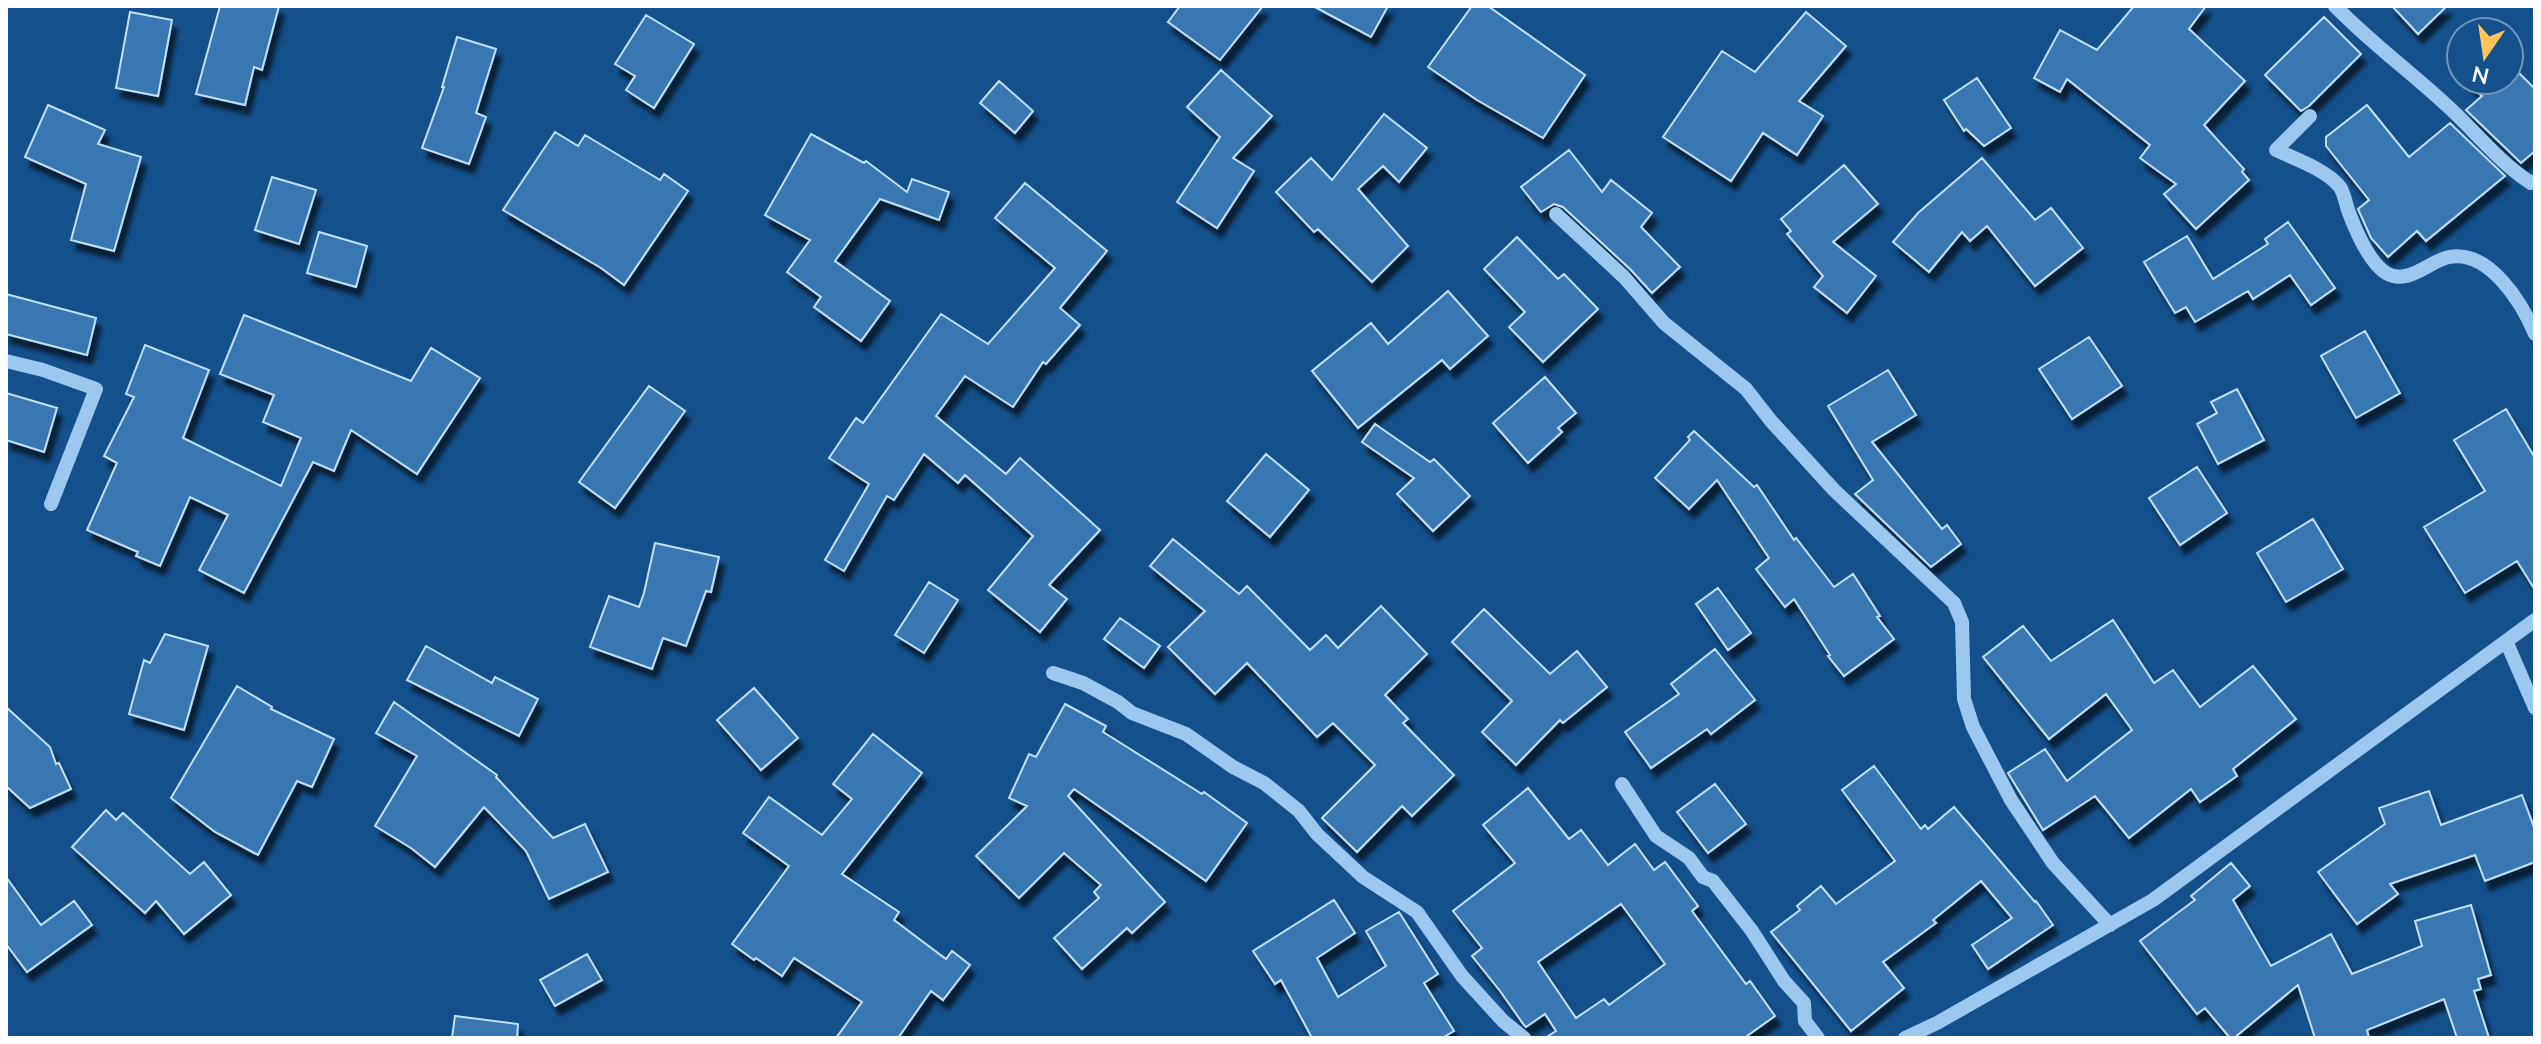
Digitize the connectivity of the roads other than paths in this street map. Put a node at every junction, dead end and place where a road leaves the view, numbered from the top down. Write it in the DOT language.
graph roads {
  1 [pos="2335,6"];
  2 [pos="2310,116"];
  3 [pos="2535,181"];
  4 [pos="1556,214"];
  5 [pos="2535,334"];
  6 [pos="6,361"];
  7 [pos="51,504"];
  8 [pos="2535,620"];
  9 [pos="2506,641"];
  10 [pos="1053,673"];
  11 [pos="2535,708"];
  12 [pos="1622,784"];
  13 [pos="2110,925"];
  14 [pos="1524,1038"];
  15 [pos="1818,1038"];
  16 [pos="1905,1038"];
  1 -- 3 [label="street"];
  2 -- 5 [label="street"];
  4 -- 13 [label="street"];
  6 -- 7 [label="street"];
  8 -- 9 [label="street"];
  9 -- 11 [label="street"];
  9 -- 13 [label="street"];
  10 -- 14 [label="street"];
  12 -- 15 [label="street"];
  13 -- 16 [label="street"];
}
